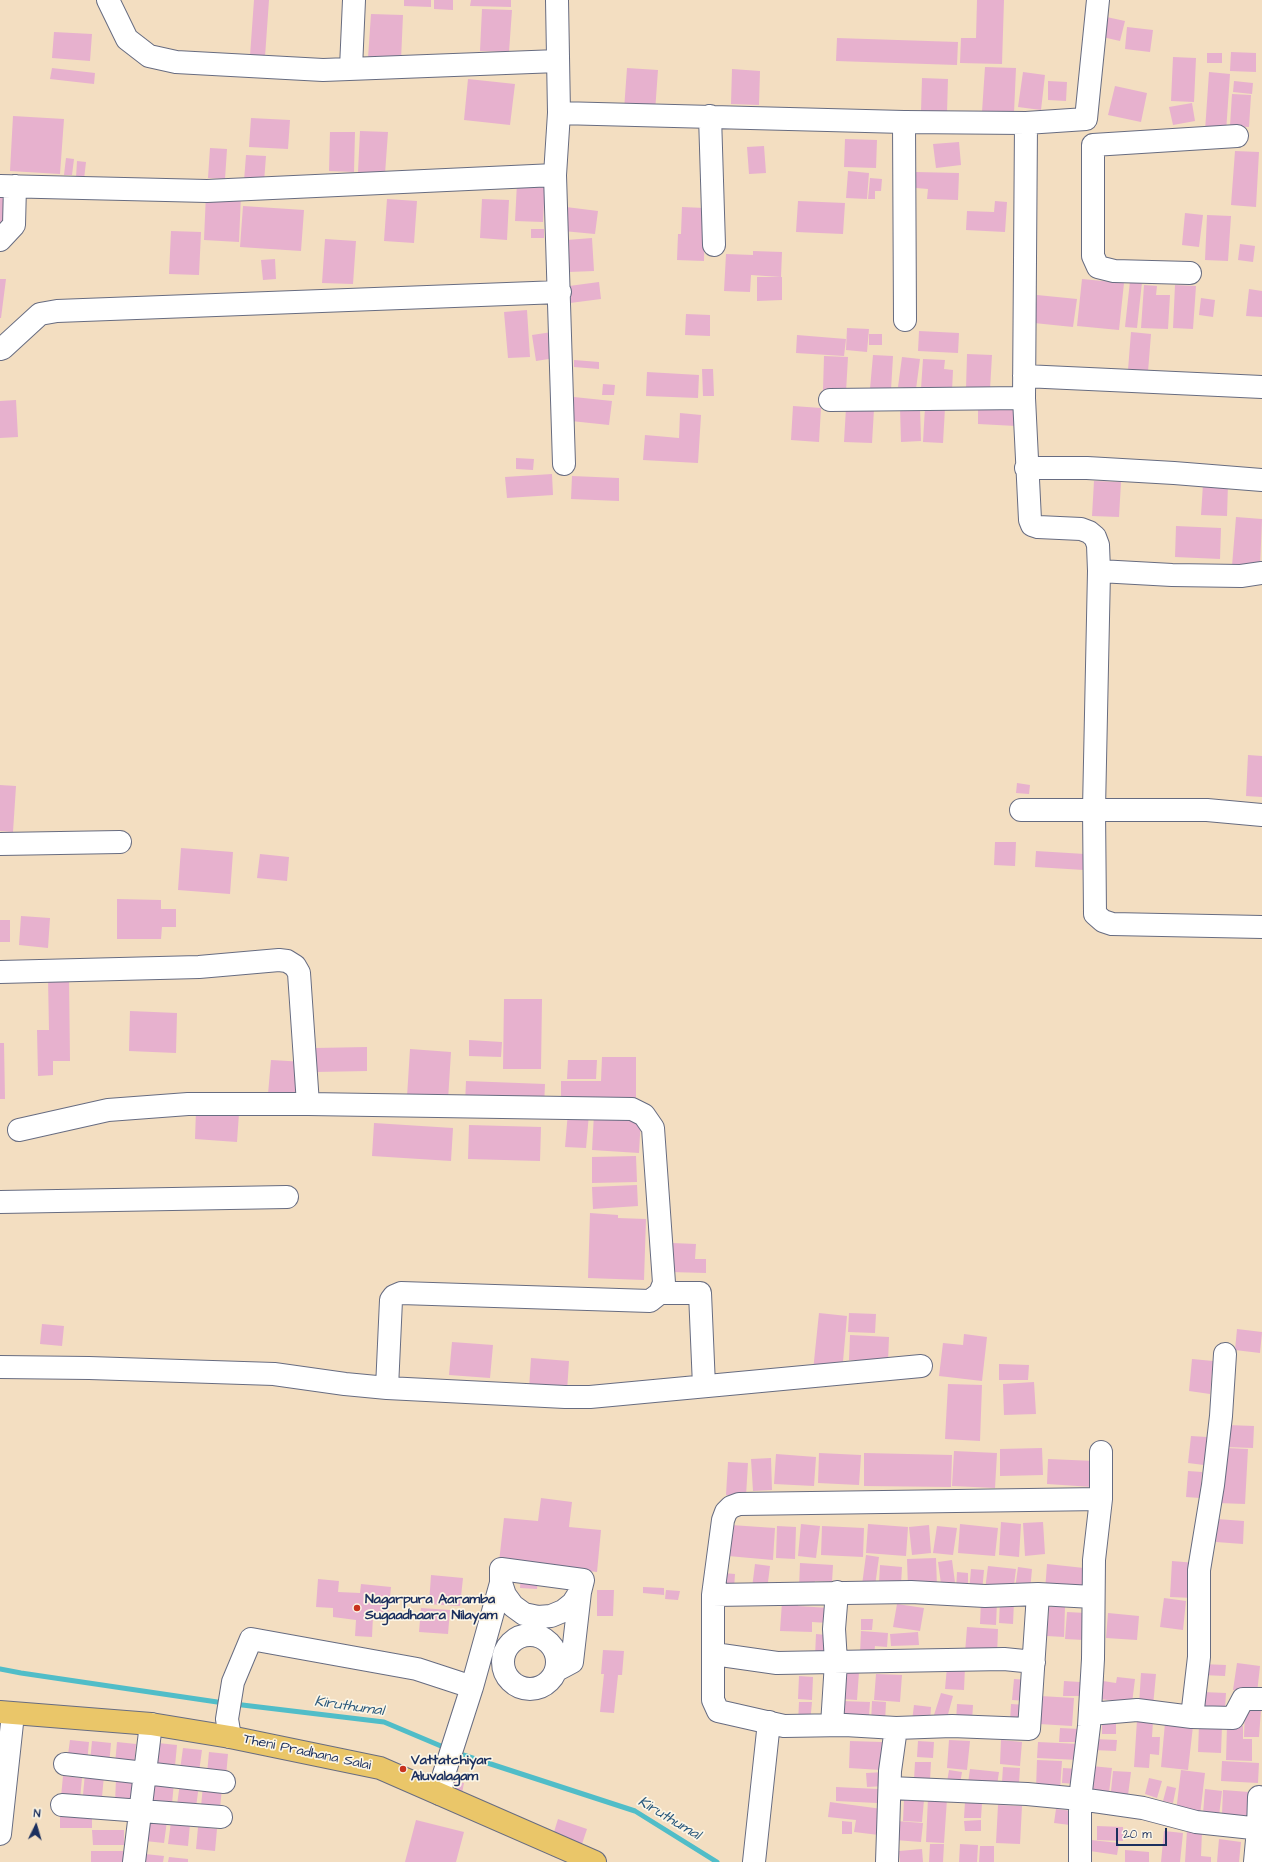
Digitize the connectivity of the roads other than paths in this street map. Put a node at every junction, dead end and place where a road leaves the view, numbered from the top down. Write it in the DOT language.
graph roads {
  1 [pos="108,0"];
  2 [pos="354,0"];
  3 [pos="557,0"];
  4 [pos="1098,0"];
  5 [pos="558,61"];
  6 [pos="351,68"];
  7 [pos="559,113"];
  8 [pos="710,116"];
  9 [pos="1086,119"];
  10 [pos="904,122"];
  11 [pos="1026,123"];
  12 [pos="1237,136"];
  13 [pos="1093,145"];
  14 [pos="555,175"];
  15 [pos="7,186"];
  16 [pos="0,240"];
  17 [pos="714,245"];
  18 [pos="1190,273"];
  19 [pos="560,292"];
  20 [pos="905,320"];
  21 [pos="0,349"];
  22 [pos="1024,376"];
  23 [pos="1262,387"];
  24 [pos="1024,398"];
  25 [pos="830,400"];
  26 [pos="564,464"];
  27 [pos="1026,468"];
  28 [pos="1262,480"];
  29 [pos="1099,570"];
  30 [pos="1262,573"];
  31 [pos="1094,809"];
  32 [pos="1021,810"];
  33 [pos="1262,815"];
  34 [pos="120,842"];
  35 [pos="0,844"];
  36 [pos="1262,928"];
  37 [pos="0,972"];
  38 [pos="308,1104"];
  39 [pos="19,1130"];
  40 [pos="287,1197"];
  41 [pos="0,1202"];
  42 [pos="660,1294"];
  43 [pos="1225,1354"];
  44 [pos="921,1366"];
  45 [pos="0,1367"];
  46 [pos="704,1386"];
  47 [pos="387,1388"];
  48 [pos="1101,1452"];
  49 [pos="1101,1499"];
  50 [pos="501,1583"];
  51 [pos="580,1592"];
  52 [pos="837,1592"];
  53 [pos="713,1594"];
  54 [pos="1038,1594"];
  55 [pos="1093,1597"];
  56 [pos="537,1626"];
  57 [pos="506,1649"];
  58 [pos="714,1654"];
  59 [pos="836,1662"];
  60 [pos="1034,1662"];
  61 [pos="557,1670"];
  62 [pos="474,1680"];
  63 [pos="1262,1700"];
  64 [pos="6,1713"];
  65 [pos="1090,1714"];
  66 [pos="1192,1718"];
  67 [pos="769,1722"];
  68 [pos="151,1724"];
  69 [pos="832,1725"];
  70 [pos="228,1728"];
  71 [pos="896,1728"];
  72 [pos="65,1764"];
  73 [pos="145,1773"];
  74 [pos="224,1782"];
  75 [pos="442,1784"];
  76 [pos="890,1788"];
  77 [pos="1258,1797"];
  78 [pos="1080,1799"];
  79 [pos="62,1805"];
  80 [pos="140,1811"];
  81 [pos="221,1817"];
  82 [pos="1260,1829"];
  83 [pos="0,1834"];
  84 [pos="134,1862"];
  85 [pos="596,1862"];
  86 [pos="754,1862"];
  87 [pos="887,1862"];
  88 [pos="1080,1862"];
  89 [pos="1255,1862"];
  1 -- 6 [label="street"];
  2 -- 6 [label="street"];
  3 -- 5 [label="street"];
  4 -- 9 [label="street"];
  5 -- 6 [label="street"];
  5 -- 7 [label="street"];
  7 -- 8 [label="street"];
  7 -- 14 [label="street"];
  8 -- 10 [label="street"];
  8 -- 17 [label="street"];
  9 -- 11 [label="street"];
  9 -- 13 [label="street"];
  10 -- 11 [label="street"];
  10 -- 20 [label="street"];
  11 -- 22 [label="street"];
  12 -- 13 [label="street"];
  13 -- 18 [label="street"];
  14 -- 15 [label="street"];
  14 -- 19 [label="street"];
  15 -- 16 [label="street"];
  19 -- 21 [label="street"];
  19 -- 26 [label="street"];
  22 -- 23 [label="street"];
  22 -- 24 [label="street"];
  24 -- 25 [label="street"];
  24 -- 27 [label="street"];
  27 -- 28 [label="street"];
  27 -- 29 [label="street"];
  29 -- 30 [label="street"];
  29 -- 31 [label="street"];
  31 -- 32 [label="street"];
  31 -- 33 [label="street"];
  31 -- 36 [label="street"];
  34 -- 35 [label="street"];
  37 -- 38 [label="street"];
  38 -- 39 [label="street"];
  38 -- 42 [label="street"];
  40 -- 41 [label="street"];
  42 -- 46 [label="street"];
  42 -- 47 [label="street"];
  43 -- 66 [label="street"];
  44 -- 46 [label="street"];
  45 -- 47 [label="street"];
  46 -- 47 [label="street"];
  48 -- 49 [label="street"];
  49 -- 53 [label="street"];
  49 -- 55 [label="street"];
  50 -- 51 [label="street"];
  50 -- 56 [label="street"];
  50 -- 62 [label="street"];
  51 -- 56 [label="street"];
  51 -- 61 [label="street"];
  52 -- 53 [label="street"];
  52 -- 54 [label="street"];
  52 -- 59 [label="street"];
  53 -- 58 [label="street"];
  54 -- 55 [label="street"];
  54 -- 60 [label="street"];
  55 -- 65 [label="street"];
  56 -- 57 [label="street"];
  56 -- 61 [label="street"];
  57 -- 61 [label="street"];
  57 -- 62 [label="street"];
  58 -- 59 [label="street"];
  58 -- 67 [label="street"];
  59 -- 60 [label="street"];
  59 -- 69 [label="street"];
  60 -- 71 [label="street"];
  62 -- 70 [label="street"];
  62 -- 75 [label="street"];
  63 -- 66 [label="street"];
  64 -- 68 [label="main road, Theni Pradhana Salai"];
  64 -- 83 [label="street"];
  65 -- 66 [label="street"];
  65 -- 78 [label="street"];
  67 -- 69 [label="street"];
  67 -- 86 [label="street"];
  68 -- 70 [label="main road, Theni Pradhana Salai"];
  68 -- 73 [label="street"];
  69 -- 71 [label="street"];
  70 -- 75 [label="main road, Theni Pradhana Salai"];
  71 -- 76 [label="street"];
  72 -- 73 [label="street"];
  73 -- 74 [label="street"];
  73 -- 80 [label="street"];
  75 -- 85 [label="main road, Theni Pradhana Salai"];
  76 -- 78 [label="street"];
  76 -- 87 [label="street"];
  77 -- 82 [label="street"];
  78 -- 82 [label="street"];
  78 -- 88 [label="street"];
  79 -- 80 [label="street"];
  80 -- 81 [label="street"];
  80 -- 84 [label="street"];
  82 -- 89 [label="street"];
}
